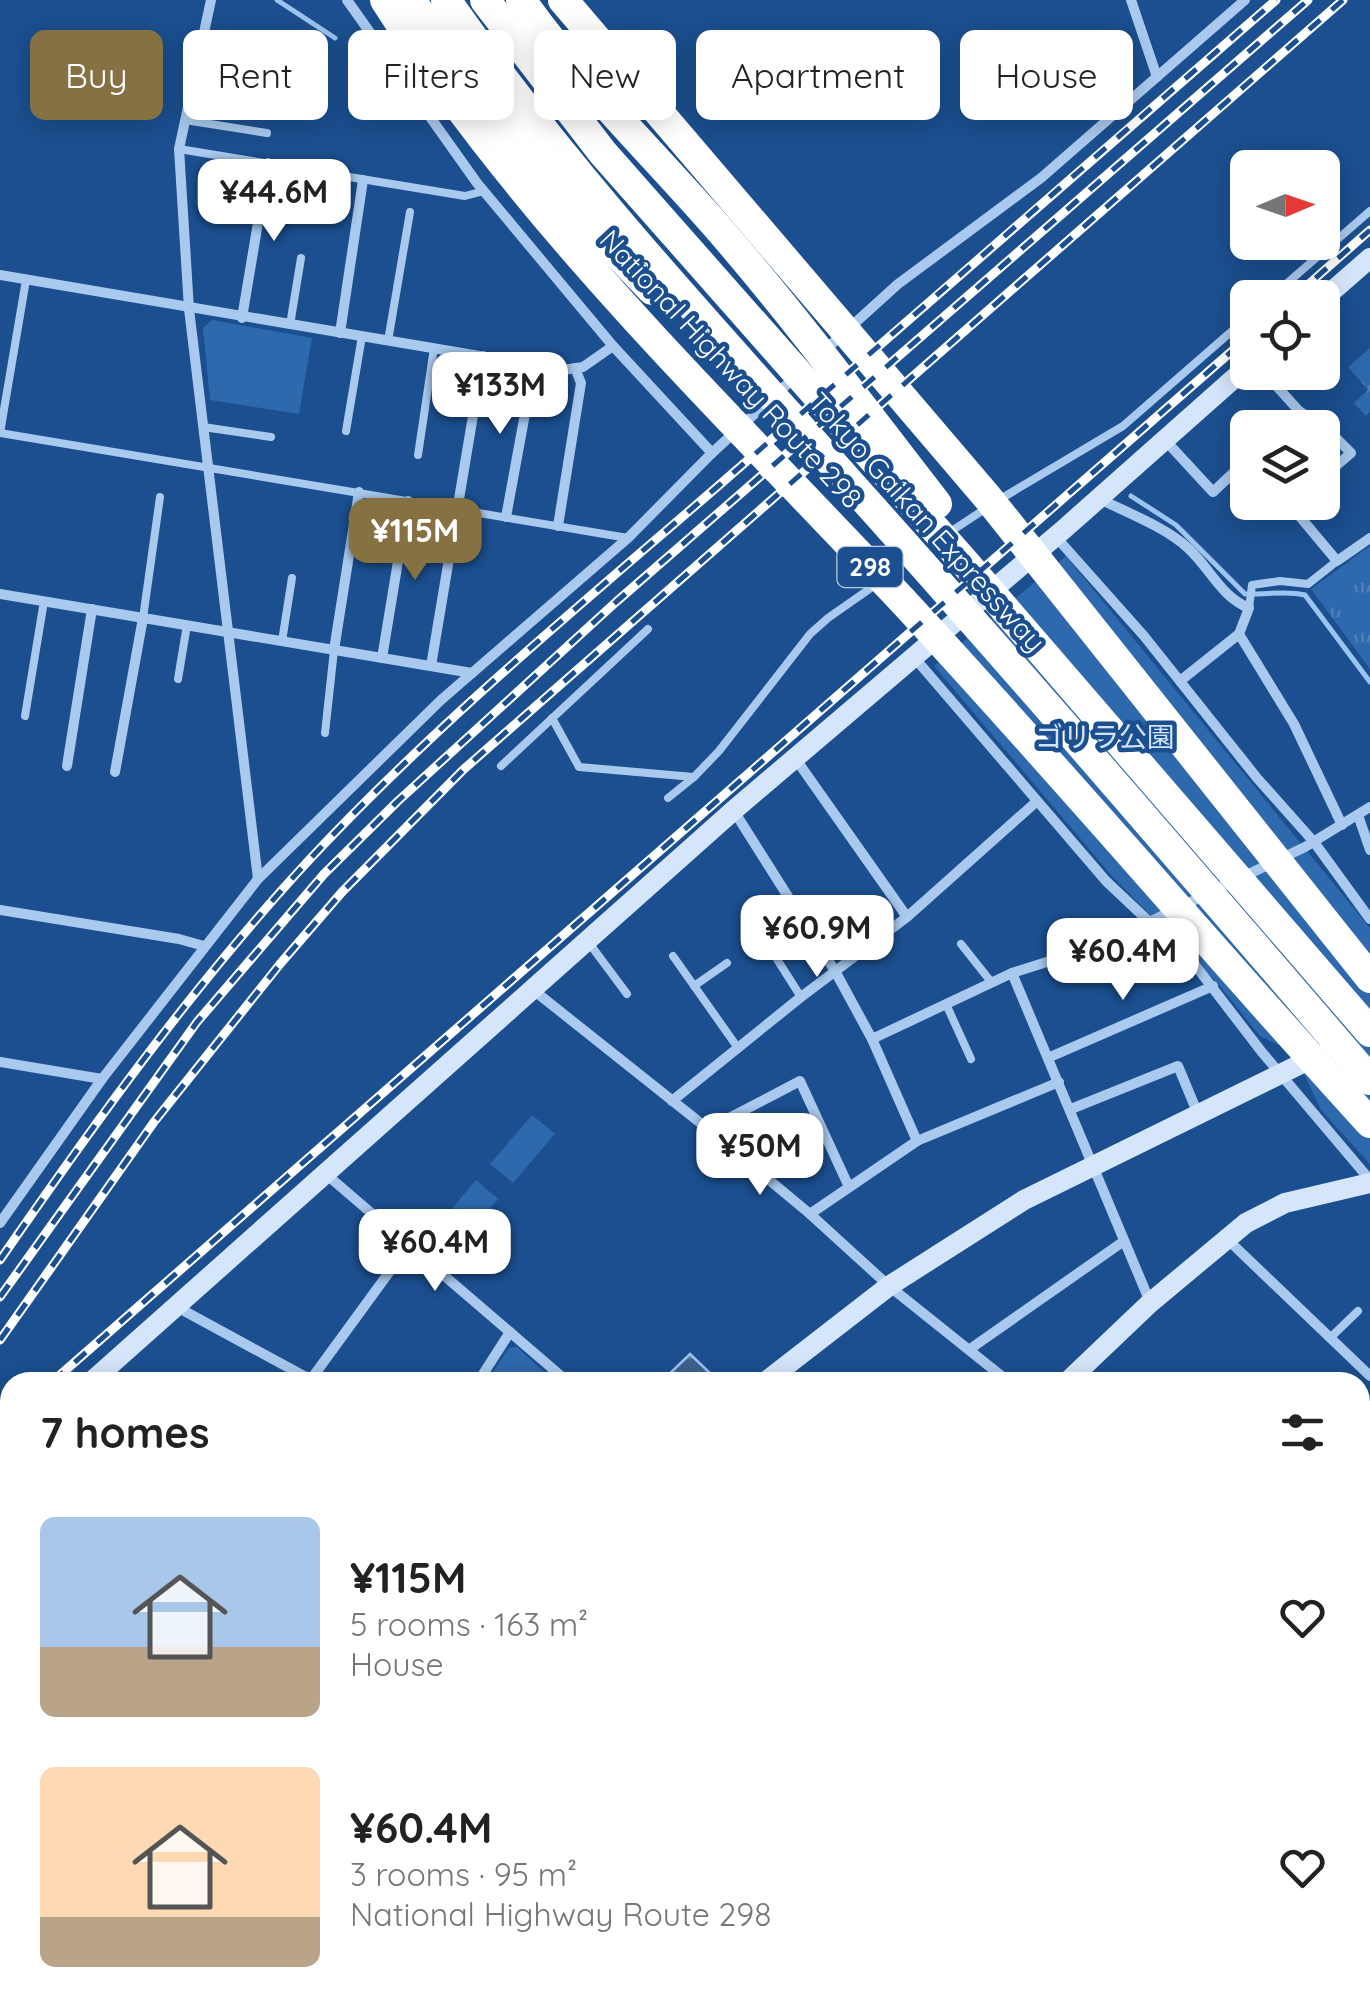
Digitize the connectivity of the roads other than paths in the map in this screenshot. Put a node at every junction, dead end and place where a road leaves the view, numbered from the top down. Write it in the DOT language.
graph roads {
  1 [pos="210,0"];
  2 [pos="347,0"];
  3 [pos="384,0"];
  4 [pos="410,0"];
  5 [pos="446,0"];
  6 [pos="486,0"];
  7 [pos="521,0"];
  8 [pos="563,0"];
  9 [pos="1130,0"];
  10 [pos="1245,0"];
  11 [pos="204,30"];
  12 [pos="1157,77"];
  13 [pos="185,120"];
  14 [pos="267,132"];
  15 [pos="179,149"];
  16 [pos="268,163"];
  17 [pos="363,180"];
  18 [pos="484,191"];
  19 [pos="1370,210"];
  20 [pos="410,212"];
  21 [pos="301,258"];
  22 [pos="1370,258"];
  23 [pos="0,276"];
  24 [pos="26,280"];
  25 [pos="1290,280"];
  26 [pos="1340,284"];
  27 [pos="189,309"];
  28 [pos="242,318"];
  29 [pos="290,325"];
  30 [pos="340,333"];
  31 [pos="1230,333"];
  32 [pos="362,336"];
  33 [pos="388,341"];
  34 [pos="613,346"];
  35 [pos="434,348"];
  36 [pos="483,356"];
  37 [pos="534,364"];
  38 [pos="574,368"];
  39 [pos="1230,382"];
  40 [pos="1280,390"];
  41 [pos="1298,410"];
  42 [pos="203,427"];
  43 [pos="346,431"];
  44 [pos="0,433"];
  45 [pos="271,437"];
  46 [pos="1164,439"];
  47 [pos="1340,441"];
  48 [pos="712,453"];
  49 [pos="418,455"];
  50 [pos="1340,462"];
  51 [pos="208,467"];
  52 [pos="1230,476"];
  53 [pos="848,480"];
  54 [pos="358,492"];
  55 [pos="160,497"];
  56 [pos="1097,498"];
  57 [pos="408,501"];
  58 [pos="457,509"];
  59 [pos="506,517"];
  60 [pos="1303,520"];
  61 [pos="558,526"];
  62 [pos="1056,536"];
  63 [pos="628,538"];
  64 [pos="1370,538"];
  65 [pos="932,545"];
  66 [pos="917,555"];
  67 [pos="1337,562"];
  68 [pos="902,566"];
  69 [pos="887,576"];
  70 [pos="292,578"];
  71 [pos="0,594"];
  72 [pos="44,601"];
  73 [pos="1249,607"];
  74 [pos="92,609"];
  75 [pos="142,618"];
  76 [pos="187,626"];
  77 [pos="648,629"];
  78 [pos="227,632"];
  79 [pos="1239,634"];
  80 [pos="282,641"];
  81 [pos="334,650"];
  82 [pos="913,656"];
  83 [pos="382,658"];
  84 [pos="431,666"];
  85 [pos="472,673"];
  86 [pos="178,679"];
  87 [pos="1180,681"];
  88 [pos="25,716"];
  89 [pos="552,718"];
  90 [pos="325,733"];
  91 [pos="795,758"];
  92 [pos="67,766"];
  93 [pos="501,766"];
  94 [pos="1144,771"];
  95 [pos="114,772"];
  96 [pos="694,776"];
  97 [pos="668,798"];
  98 [pos="1036,802"];
  99 [pos="1370,807"];
  100 [pos="734,810"];
  101 [pos="1358,815"];
  102 [pos="1342,825"];
  103 [pos="1314,842"];
  104 [pos="1370,850"];
  105 [pos="258,880"];
  106 [pos="0,910"];
  107 [pos="747,912"];
  108 [pos="907,917"];
  109 [pos="1370,918"];
  110 [pos="1150,922"];
  111 [pos="587,940"];
  112 [pos="961,944"];
  113 [pos="204,946"];
  114 [pos="673,956"];
  115 [pos="727,964"];
  116 [pos="835,971"];
  117 [pos="1012,973"];
  118 [pos="1370,978"];
  119 [pos="992,983"];
  120 [pos="694,986"];
  121 [pos="1213,986"];
  122 [pos="532,988"];
  123 [pos="627,994"];
  124 [pos="800,997"];
  125 [pos="946,1004"];
  126 [pos="1370,1031"];
  127 [pos="872,1039"];
  128 [pos="738,1048"];
  129 [pos="1050,1057"];
  130 [pos="971,1059"];
  131 [pos="0,1062"];
  132 [pos="1280,1074"];
  133 [pos="102,1079"];
  134 [pos="1370,1080"];
  135 [pos="1059,1082"];
  136 [pos="672,1102"];
  137 [pos="1070,1109"];
  138 [pos="1198,1114"];
  139 [pos="1370,1123"];
  140 [pos="708,1129"];
  141 [pos="918,1140"];
  142 [pos="1092,1164"];
  143 [pos="327,1175"];
  144 [pos="1370,1182"];
  145 [pos="849,1187"];
  146 [pos="810,1214"];
  147 [pos="0,1223"];
  148 [pos="1225,1238"];
  149 [pos="1124,1240"];
  150 [pos="410,1246"];
  151 [pos="889,1286"];
  152 [pos="1150,1303"];
  153 [pos="177,1307"];
  154 [pos="1358,1311"];
  155 [pos="510,1332"];
  156 [pos="1330,1338"];
  157 [pos="970,1350"];
  158 [pos="102,1372"];
  159 [pos="294,1372"];
  160 [pos="319,1372"];
  161 [pos="484,1372"];
  162 [pos="556,1372"];
  163 [pos="778,1372"];
  164 [pos="997,1372"];
  165 [pos="1078,1372"];
  166 [pos="1365,1372"];
  1 -- 11 [label="street"];
  2 -- 18 [label="street"];
  3 -- 139 [label="highway, National Highway Route 298 / 298"];
  4 -- 53 [label="highway"];
  5 -- 53 [label="highway, Tokyo Gaikan Expressway"];
  6 -- 94 [label="highway, Tokyo Gaikan Expressway"];
  7 -- 94 [label="highway"];
  8 -- 118 [label="highway"];
  9 -- 12 [label="street"];
  10 -- 12 [label="street"];
  12 -- 48 [label="street"];
  13 -- 14 [label="lane"];
  13 -- 15 [label="street"];
  15 -- 16 [label="lane"];
  15 -- 27 [label="street"];
  16 -- 17 [label="lane"];
  16 -- 28 [label="street"];
  17 -- 18 [label="lane"];
  17 -- 30 [label="street"];
  18 -- 34 [label="street"];
  19 -- 25 [label="lane"];
  20 -- 33 [label="lane"];
  21 -- 29 [label="lane"];
  22 -- 26 [label="street"];
  23 -- 24 [label="street"];
  24 -- 27 [label="street"];
  24 -- 44 [label="lane"];
  27 -- 28 [label="street"];
  27 -- 42 [label="street"];
  28 -- 29 [label="street"];
  29 -- 30 [label="street"];
  30 -- 32 [label="street"];
  31 -- 65 [label="lane"];
  32 -- 33 [label="street"];
  32 -- 43 [label="lane"];
  33 -- 35 [label="street"];
  34 -- 38 [label="street"];
  34 -- 48 [label="street"];
  35 -- 36 [label="street"];
  35 -- 49 [label="lane"];
  36 -- 37 [label="street"];
  36 -- 58 [label="street"];
  37 -- 38 [label="street"];
  37 -- 59 [label="street"];
  38 -- 61 [label="street"];
  39 -- 46 [label="street"];
  40 -- 41 [label="street"];
  42 -- 45 [label="lane"];
  42 -- 51 [label="street"];
  44 -- 51 [label="lane"];
  46 -- 52 [label="street"];
  46 -- 56 [label="street"];
  47 -- 50 [label="street"];
  48 -- 63 [label="street"];
  51 -- 54 [label="lane"];
  51 -- 78 [label="street"];
  53 -- 134 [label="highway, Tokyo Gaikan Expressway"];
  54 -- 57 [label="lane"];
  54 -- 81 [label="street"];
  55 -- 75 [label="lane"];
  56 -- 62 [label="street"];
  56 -- 73 [label="street"];
  57 -- 58 [label="lane"];
  57 -- 83 [label="street"];
  58 -- 59 [label="lane"];
  58 -- 84 [label="street"];
  59 -- 61 [label="lane"];
  60 -- 67 [label="street"];
  61 -- 63 [label="lane"];
  62 -- 82 [label="street"];
  62 -- 87 [label="street"];
  63 -- 85 [label="street"];
  64 -- 67 [label="street"];
  66 -- 68 [label="lane"];
  67 -- 73 [label="lane"];
  69 -- 96 [label="lane"];
  70 -- 80 [label="lane"];
  71 -- 72 [label="street"];
  72 -- 74 [label="street"];
  72 -- 88 [label="lane"];
  73 -- 79 [label="street"];
  74 -- 75 [label="street"];
  74 -- 92 [label="street"];
  75 -- 76 [label="street"];
  75 -- 95 [label="street"];
  76 -- 78 [label="street"];
  76 -- 86 [label="lane"];
  77 -- 89 [label="lane"];
  78 -- 80 [label="street"];
  78 -- 105 [label="street"];
  79 -- 87 [label="street"];
  79 -- 102 [label="street"];
  80 -- 81 [label="street"];
  81 -- 83 [label="street"];
  81 -- 90 [label="lane"];
  82 -- 91 [label="street"];
  82 -- 98 [label="street"];
  83 -- 84 [label="street"];
  84 -- 85 [label="street"];
  85 -- 105 [label="street"];
  87 -- 103 [label="street"];
  89 -- 93 [label="lane"];
  89 -- 96 [label="lane"];
  91 -- 100 [label="street"];
  91 -- 108 [label="street"];
  94 -- 126 [label="highway, Tokyo Gaikan Expressway"];
  96 -- 97 [label="lane"];
  98 -- 108 [label="street"];
  98 -- 110 [label="street"];
  99 -- 101 [label="street"];
  100 -- 111 [label="street"];
  100 -- 116 [label="street"];
  101 -- 102 [label="street"];
  101 -- 104 [label="street"];
  102 -- 103 [label="street"];
  103 -- 109 [label="street"];
  103 -- 110 [label="street"];
  105 -- 113 [label="street"];
  106 -- 113 [label="street"];
  107 -- 124 [label="lane"];
  108 -- 116 [label="street"];
  110 -- 117 [label="street"];
  110 -- 121 [label="street"];
  111 -- 122 [label="street"];
  111 -- 123 [label="lane"];
  112 -- 119 [label="lane"];
  113 -- 133 [label="street"];
  114 -- 120 [label="lane"];
  115 -- 120 [label="lane"];
  116 -- 124 [label="street"];
  116 -- 127 [label="street"];
  117 -- 119 [label="street"];
  117 -- 129 [label="street"];
  119 -- 125 [label="street"];
  120 -- 128 [label="lane"];
  121 -- 129 [label="street"];
  121 -- 132 [label="street"];
  122 -- 136 [label="street"];
  122 -- 143 [label="street"];
  124 -- 128 [label="street"];
  125 -- 127 [label="street"];
  125 -- 130 [label="lane"];
  126 -- 132 [label="street"];
  127 -- 141 [label="street"];
  128 -- 136 [label="street"];
  129 -- 135 [label="street"];
  131 -- 133 [label="street"];
  132 -- 138 [label="street"];
  132 -- 144 [label="street"];
  133 -- 147 [label="street"];
  135 -- 137 [label="street"];
  135 -- 141 [label="street"];
  136 -- 140 [label="street"];
  137 -- 138 [label="street"];
  137 -- 142 [label="street"];
  138 -- 142 [label="street"];
  140 -- 145 [label="street"];
  140 -- 146 [label="street"];
  141 -- 145 [label="street"];
  142 -- 149 [label="street"];
  142 -- 151 [label="street"];
  143 -- 150 [label="street"];
  143 -- 153 [label="street"];
  144 -- 148 [label="street"];
  145 -- 146 [label="street"];
  146 -- 151 [label="street"];
  148 -- 152 [label="street"];
  148 -- 156 [label="street"];
  149 -- 152 [label="street"];
  149 -- 157 [label="street"];
  150 -- 155 [label="street"];
  150 -- 160 [label="street"];
  151 -- 157 [label="street"];
  151 -- 163 [label="street"];
  152 -- 165 [label="street"];
  153 -- 158 [label="street"];
  153 -- 159 [label="street"];
  154 -- 156 [label="lane"];
  155 -- 161 [label="street"];
  155 -- 162 [label="street"];
  156 -- 166 [label="street"];
  157 -- 164 [label="street"];
}
